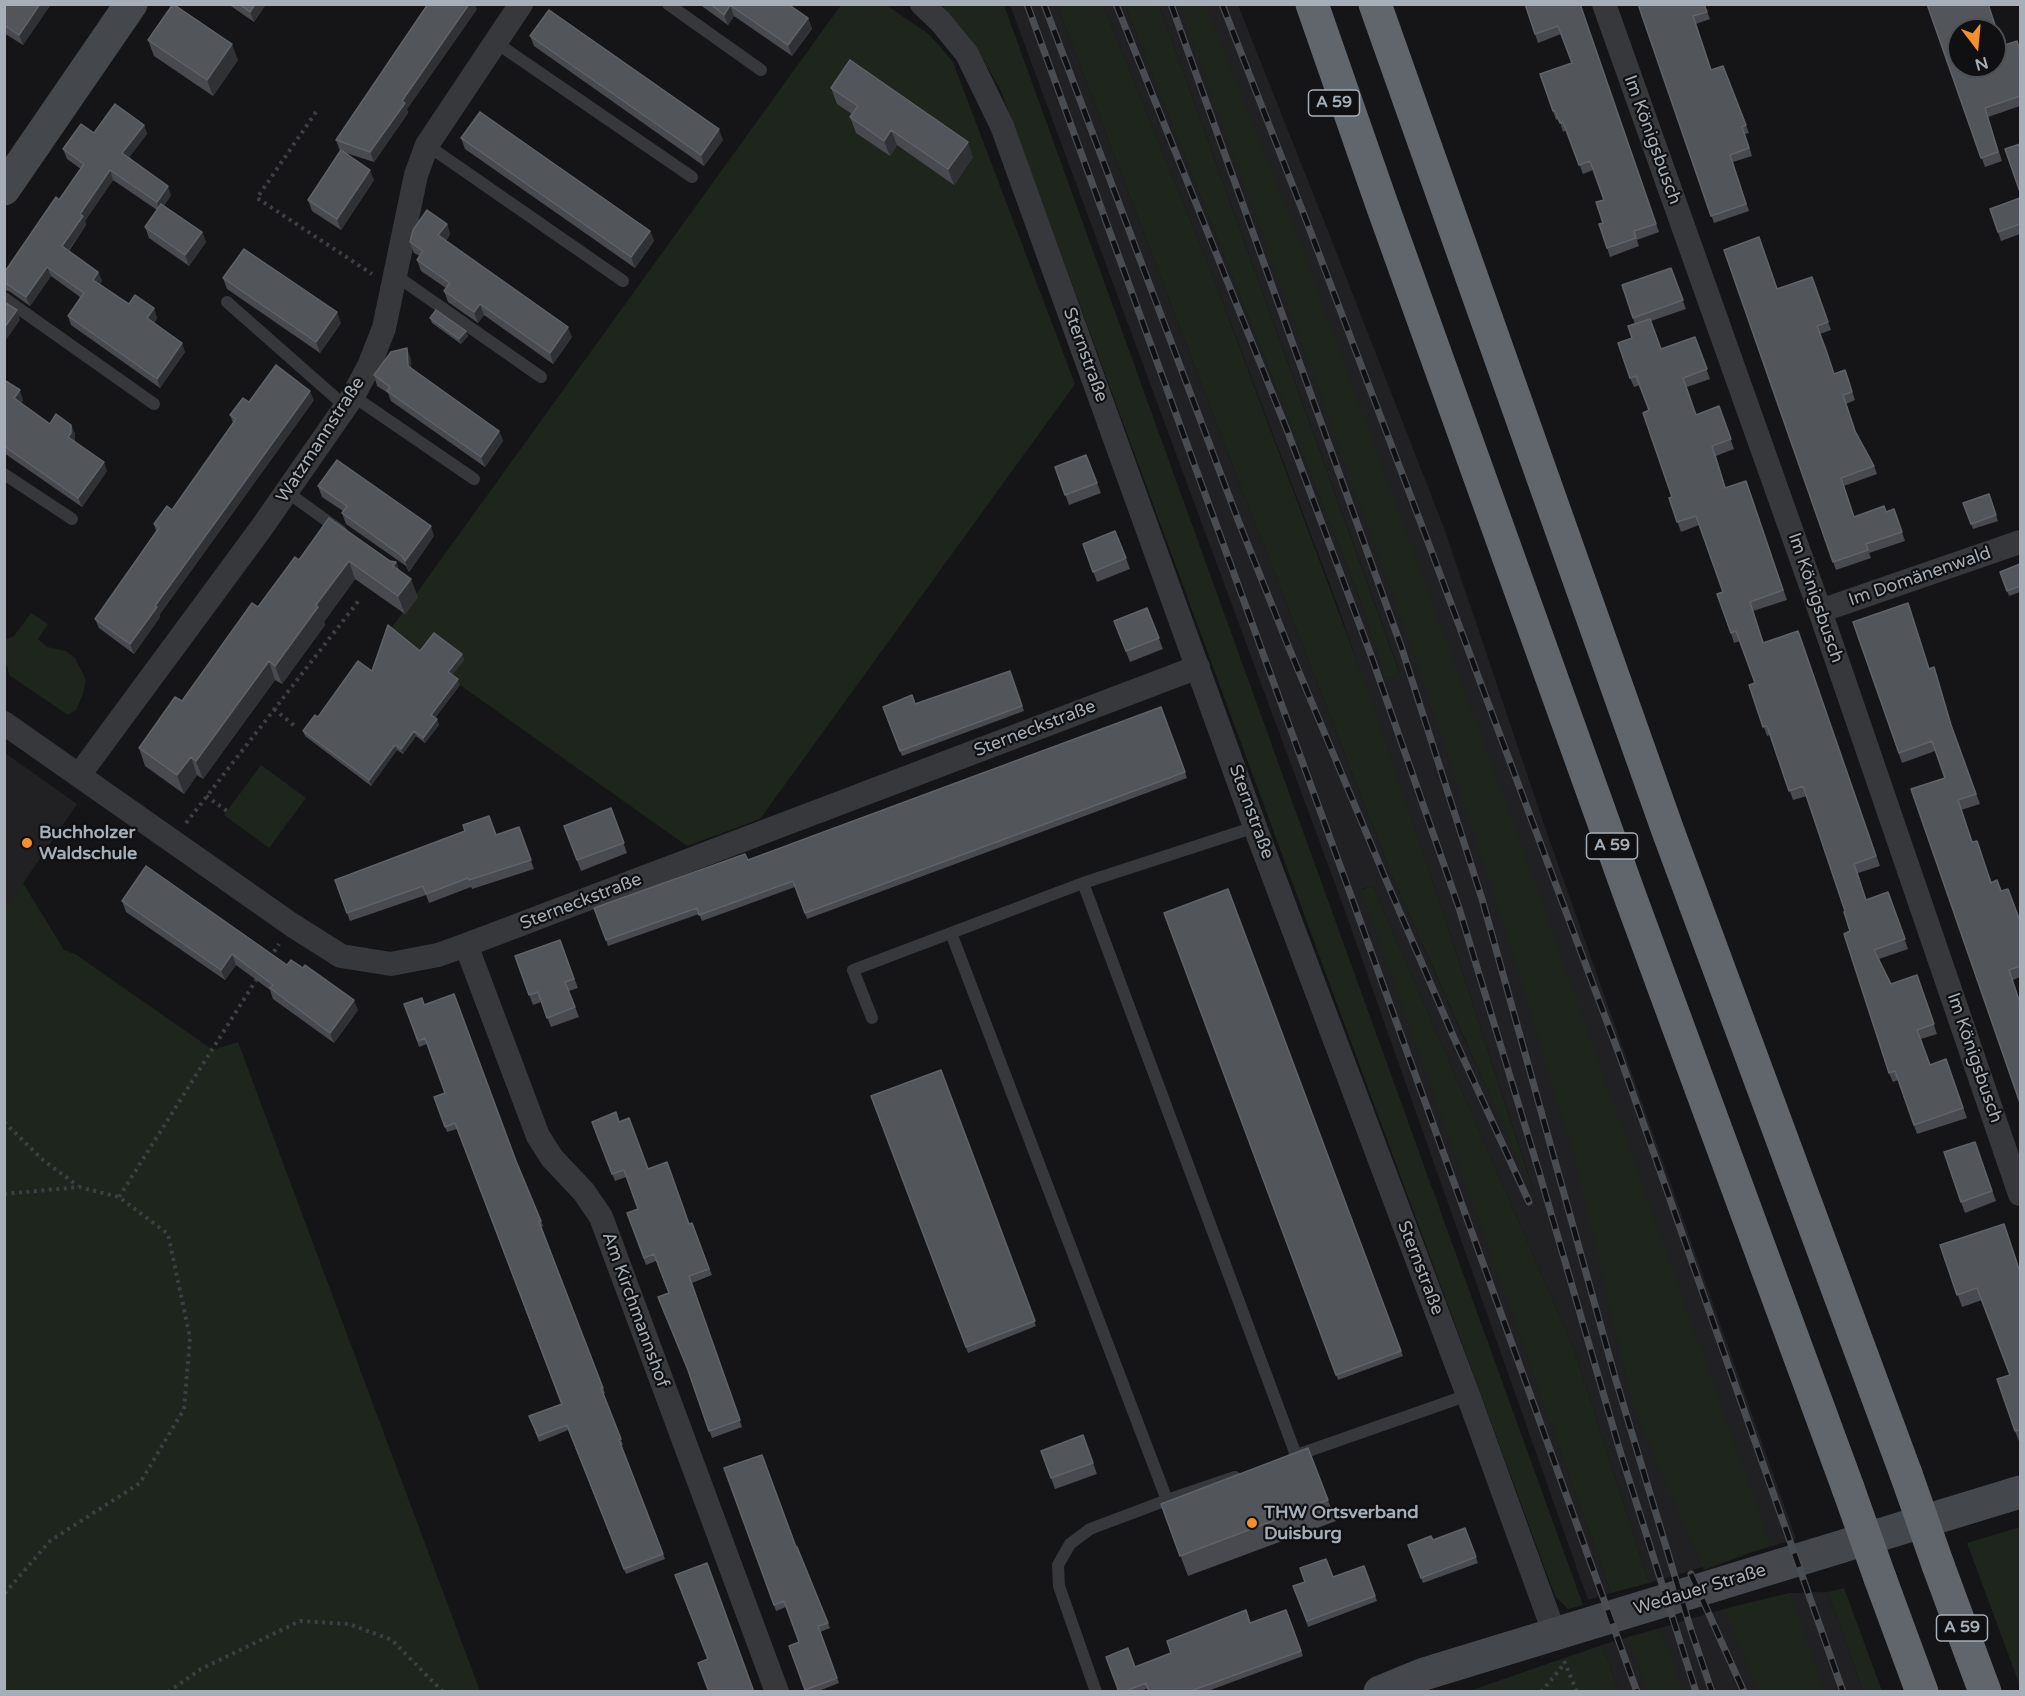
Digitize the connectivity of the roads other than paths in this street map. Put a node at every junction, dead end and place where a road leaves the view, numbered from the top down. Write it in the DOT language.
graph roads {
  1 [pos="131,4"];
  2 [pos="521,4"];
  3 [pos="668,4"];
  4 [pos="922,4"];
  5 [pos="1287,4"];
  6 [pos="1312,4"];
  7 [pos="1376,4"];
  8 [pos="1604,4"];
  9 [pos="495,42"];
  10 [pos="761,70"];
  11 [pos="427,145"];
  12 [pos="692,177"];
  13 [pos="4,189"];
  14 [pos="1380,202"];
  15 [pos="394,281"];
  16 [pos="623,281"];
  17 [pos="4,298"];
  18 [pos="227,302"];
  19 [pos="541,377"];
  20 [pos="349,402"];
  21 [pos="154,404"];
  22 [pos="4,474"];
  23 [pos="474,479"];
  24 [pos="287,492"];
  25 [pos="72,519"];
  26 [pos="353,540"];
  27 [pos="2020,542"];
  28 [pos="1820,611"];
  29 [pos="1198,667"];
  30 [pos="4,723"];
  31 [pos="79,775"];
  32 [pos="1256,827"];
  33 [pos="1083,883"];
  34 [pos="951,933"];
  35 [pos="466,945"];
  36 [pos="872,1018"];
  37 [pos="2020,1194"];
  38 [pos="1468,1395"];
  39 [pos="1242,1474"];
  40 [pos="2020,1492"];
  41 [pos="1167,1500"];
  42 [pos="1560,1649"];
  43 [pos="777,1692"];
  44 [pos="1096,1692"];
  45 [pos="1380,1692"];
  46 [pos="1922,1692"];
  47 [pos="1985,1692"];
  1 -- 13 [label="street"];
  2 -- 9 [label="street, Watzmannstraße"];
  3 -- 10 [label="lane"];
  4 -- 29 [label="street, Sternstraße"];
  5 -- 14 [label="highway, A 59"];
  6 -- 14 [label="highway, A 59"];
  7 -- 47 [label="highway, A 59, bridge"];
  8 -- 28 [label="street, Im Königsbusch"];
  9 -- 11 [label="street, Watzmannstraße"];
  9 -- 12 [label="lane"];
  11 -- 15 [label="street, Watzmannstraße"];
  11 -- 16 [label="lane"];
  14 -- 46 [label="highway, A 59, bridge"];
  15 -- 19 [label="lane"];
  15 -- 20 [label="street, Watzmannstraße"];
  17 -- 21 [label="lane"];
  18 -- 20 [label="lane"];
  20 -- 23 [label="lane"];
  20 -- 24 [label="street, Watzmannstraße"];
  22 -- 25 [label="lane"];
  24 -- 26 [label="lane"];
  24 -- 31 [label="street, Watzmannstraße"];
  27 -- 28 [label="street, Im Domänenwald"];
  28 -- 37 [label="street, Im Königsbusch"];
  29 -- 32 [label="street, Sternstraße"];
  29 -- 35 [label="street, Sterneckstraße"];
  30 -- 31 [label="street, Sterneckstraße"];
  31 -- 35 [label="street, Sterneckstraße"];
  32 -- 33 [label="lane"];
  32 -- 38 [label="street, Sternstraße"];
  33 -- 34 [label="lane"];
  33 -- 38 [label="lane"];
  34 -- 36 [label="lane"];
  34 -- 41 [label="lane"];
  35 -- 43 [label="street, Am Kirchmannshof"];
  38 -- 42 [label="street, Sternstraße"];
  39 -- 41 [label="lane"];
  40 -- 42 [label="street, Wedauer Straße"];
  41 -- 44 [label="lane"];
  42 -- 45 [label="street, Wedauer Straße"];
}
